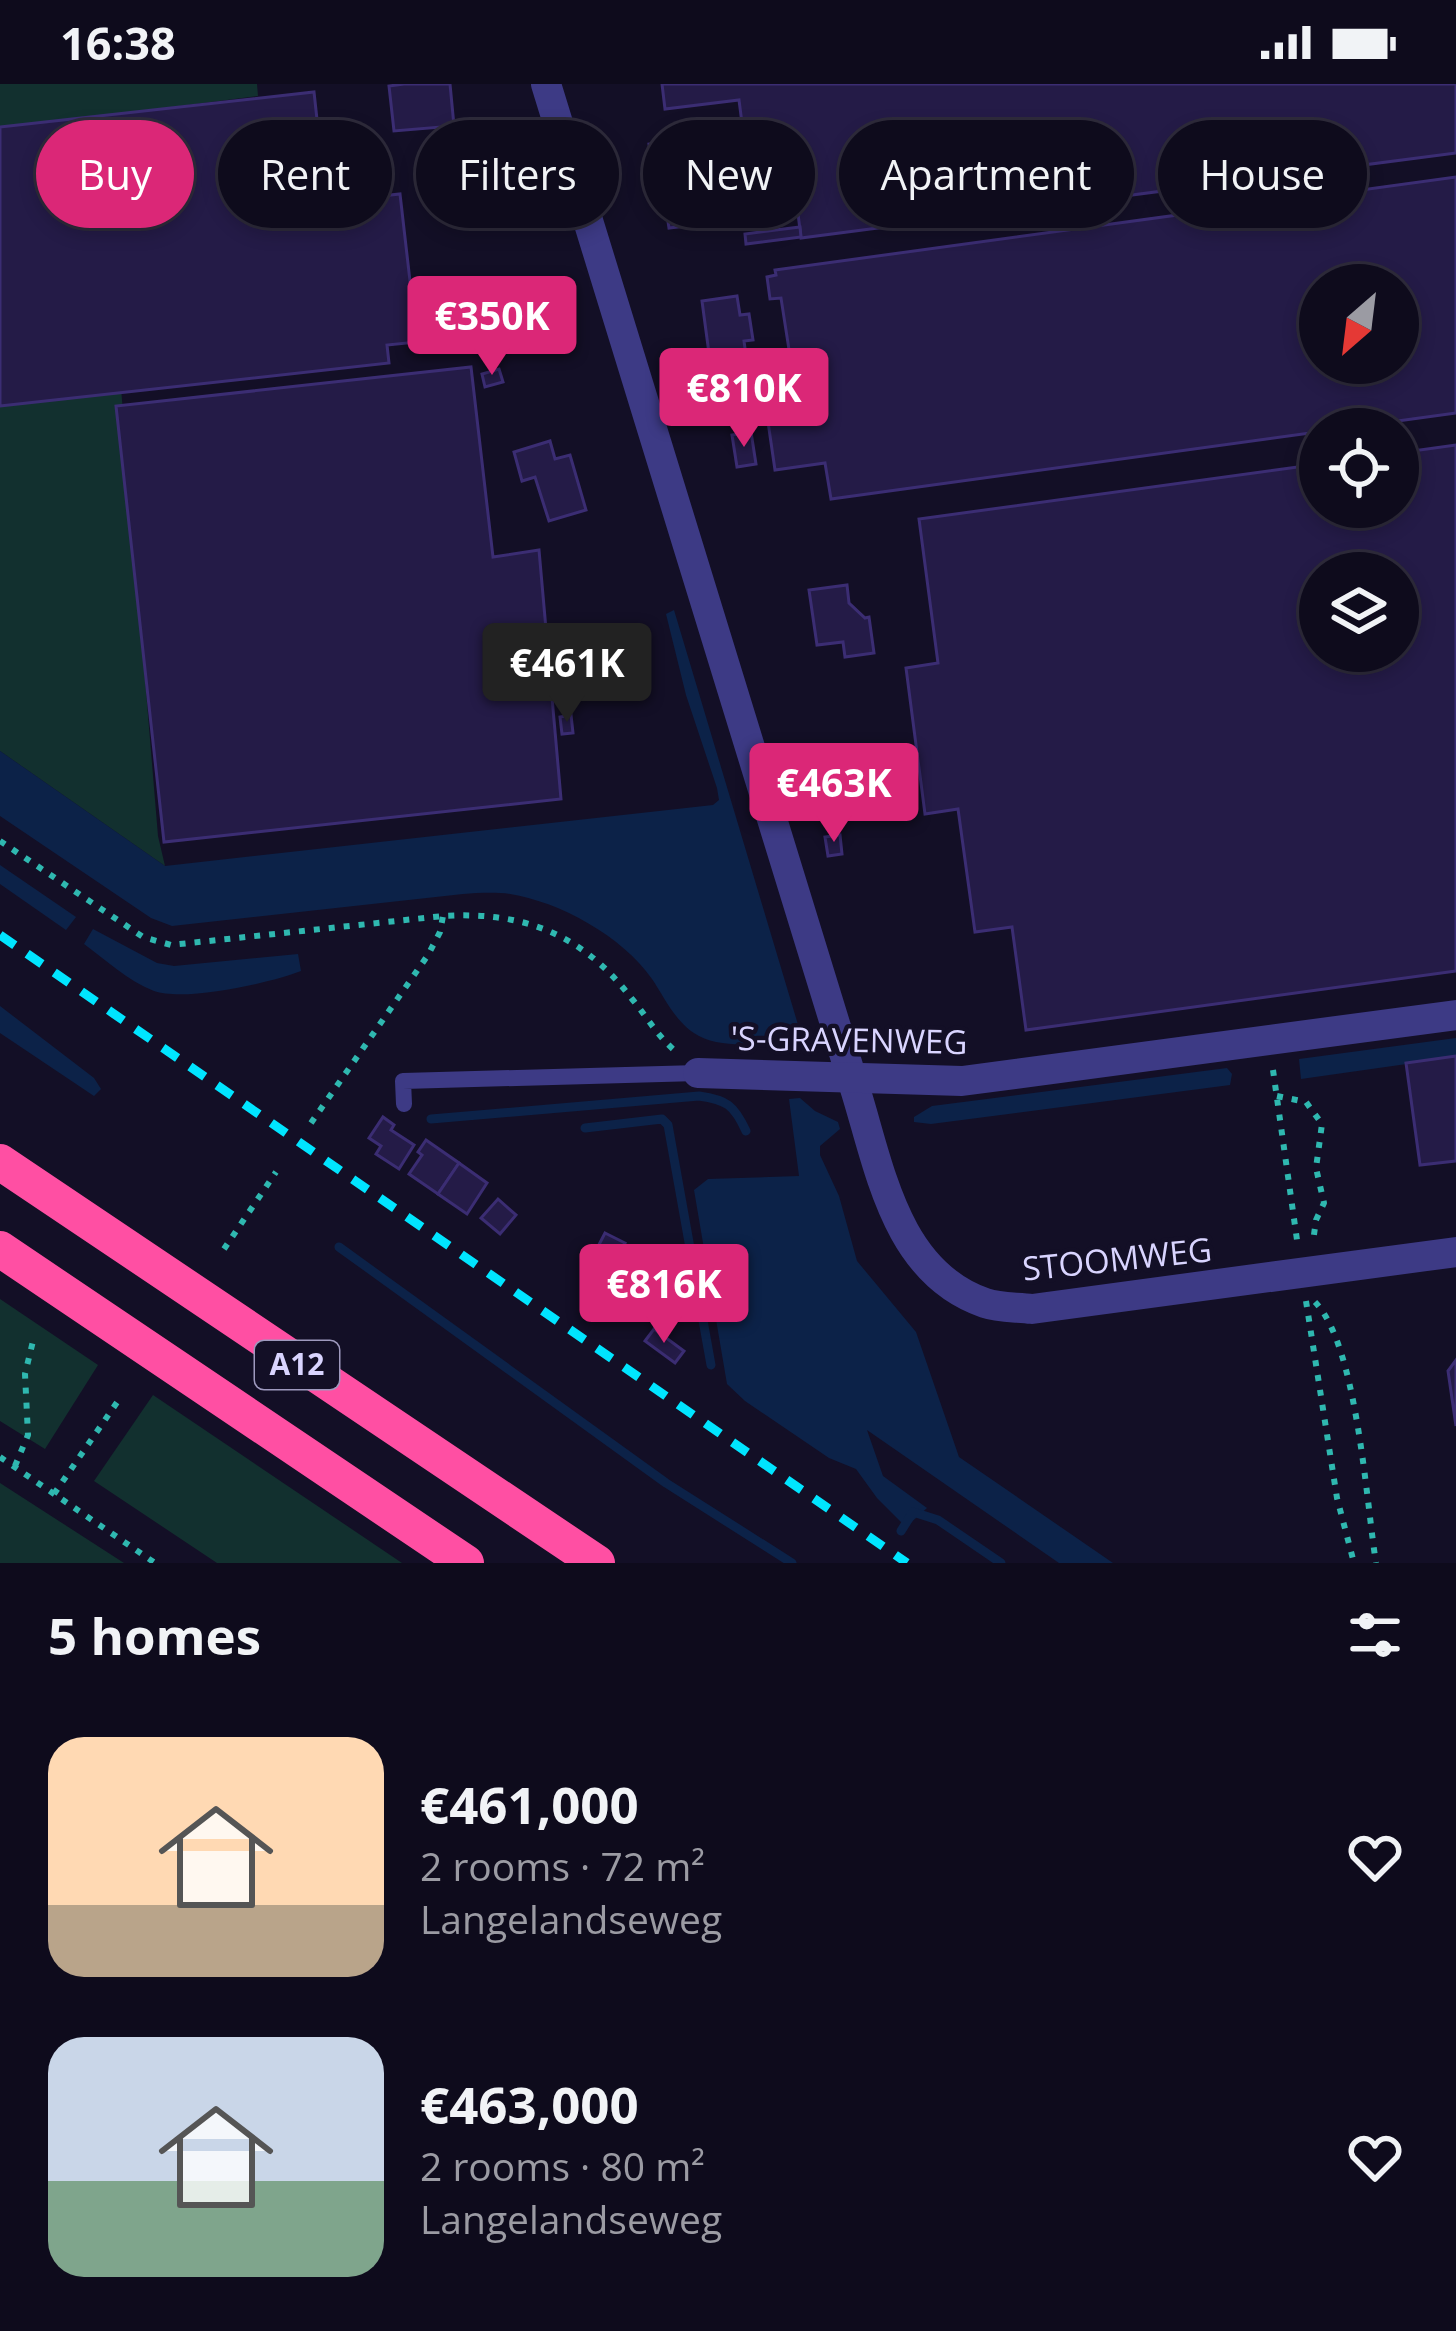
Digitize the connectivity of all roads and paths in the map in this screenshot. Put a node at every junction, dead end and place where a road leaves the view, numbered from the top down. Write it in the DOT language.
graph roads {
  1 [pos="546,84"];
  2 [pos="0,841"];
  3 [pos="443,916"];
  4 [pos="1456,1016"];
  5 [pos="698,1073"];
  6 [pos="852,1078"];
  7 [pos="1276,1095"];
  8 [pos="404,1104"];
  9 [pos="311,1123"];
  10 [pos="0,1162"];
  11 [pos="276,1172"];
  12 [pos="0,1249"];
  13 [pos="224,1249"];
  14 [pos="1456,1252"];
  15 [pos="1303,1282"];
  16 [pos="34,1337"];
  17 [pos="120,1398"];
  18 [pos="0,1456"];
  19 [pos="14,1466"];
  20 [pos="54,1494"];
  21 [pos="155,1563"];
  22 [pos="466,1563"];
  23 [pos="597,1563"];
  24 [pos="1376,1563"];
  1 -- 6 [label="street, STOOMWEG"];
  2 -- 3 [label="path"];
  3 -- 5 [label="path"];
  3 -- 9 [label="path"];
  4 -- 6 [label="street, 'S-GRAVENWEG"];
  5 -- 6 [label="street, 'S-GRAVENWEG"];
  5 -- 8 [label="lane, 'S-GRAVENWEG"];
  6 -- 15 [label="street, STOOMWEG"];
  7 -- 15 [label="path"];
  10 -- 23 [label="highway, A12"];
  11 -- 13 [label="path"];
  12 -- 22 [label="highway, A12"];
  14 -- 15 [label="street, STOOMWEG"];
  15 -- 24 [label="path"];
  16 -- 19 [label="path"];
  17 -- 20 [label="path"];
  18 -- 19 [label="path"];
  19 -- 20 [label="path"];
  20 -- 21 [label="path"];
}
